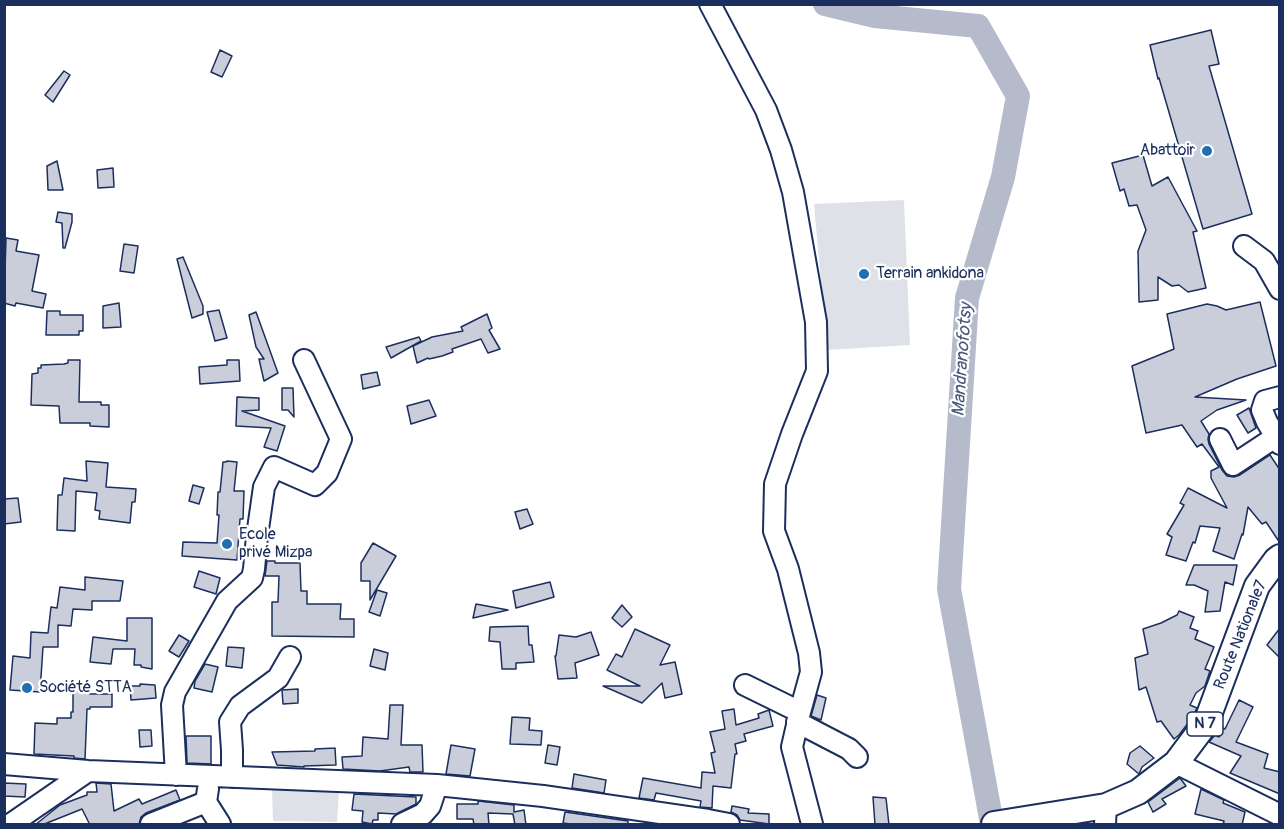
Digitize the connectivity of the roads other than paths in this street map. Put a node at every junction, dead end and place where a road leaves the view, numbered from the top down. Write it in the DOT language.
graph roads {
  1 [pos="710,4"];
  2 [pos="1245,246"];
  3 [pos="1280,289"];
  4 [pos="304,360"];
  5 [pos="1280,397"];
  6 [pos="1278,438"];
  7 [pos="1220,439"];
  8 [pos="1280,557"];
  9 [pos="290,657"];
  10 [pos="745,685"];
  11 [pos="798,717"];
  12 [pos="856,758"];
  13 [pos="1176,763"];
  14 [pos="4,764"];
  15 [pos="88,771"];
  16 [pos="176,776"];
  17 [pos="210,777"];
  18 [pos="232,777"];
  19 [pos="437,786"];
  20 [pos="206,802"];
  21 [pos="1106,815"];
  22 [pos="1280,815"];
  23 [pos="12,825"];
  24 [pos="151,825"];
  25 [pos="220,825"];
  26 [pos="402,825"];
  27 [pos="729,825"];
  28 [pos="812,825"];
  29 [pos="994,825"];
  1 -- 11 [label="street"];
  2 -- 3 [label="street"];
  4 -- 16 [label="street"];
  5 -- 6 [label="street"];
  6 -- 7 [label="street"];
  8 -- 13 [label="main road, Route Nationale7 / N 7"];
  9 -- 18 [label="street"];
  10 -- 11 [label="street"];
  11 -- 12 [label="street"];
  11 -- 28 [label="street"];
  13 -- 21 [label="main road, Route Nationale7 / N 7"];
  13 -- 22 [label="street"];
  14 -- 15 [label="street"];
  15 -- 16 [label="street"];
  15 -- 23 [label="street"];
  16 -- 17 [label="street"];
  17 -- 18 [label="street"];
  17 -- 20 [label="street"];
  18 -- 19 [label="street"];
  19 -- 26 [label="street"];
  19 -- 27 [label="street"];
  20 -- 24 [label="street"];
  20 -- 25 [label="street"];
  21 -- 29 [label="main road, Route Nationale7 / N 7"];
}
